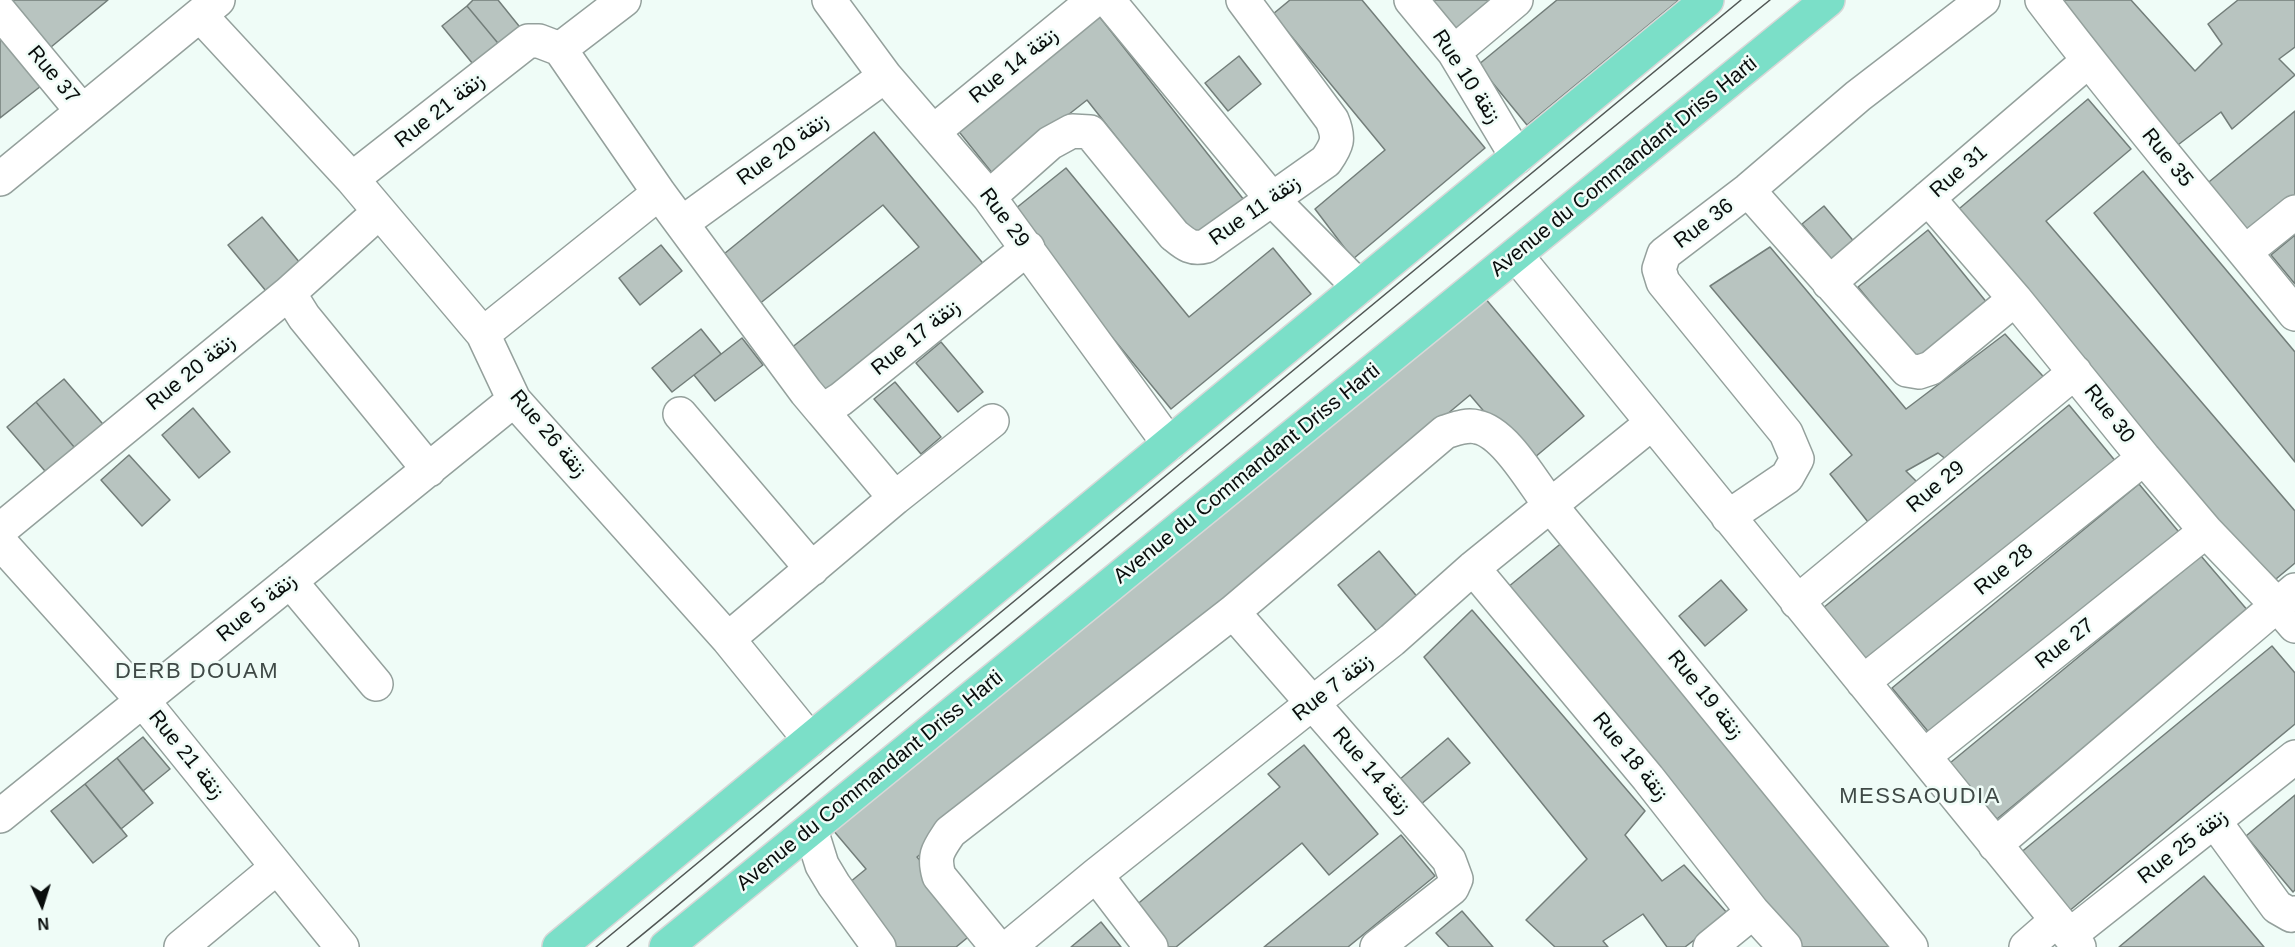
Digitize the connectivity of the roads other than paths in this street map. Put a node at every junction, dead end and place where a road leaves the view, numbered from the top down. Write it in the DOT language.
graph roads {
  1 [pos="624,0"];
  2 [pos="829,0"];
  3 [pos="1094,0"];
  4 [pos="1108,0"];
  5 [pos="1243,0"];
  6 [pos="1411,0"];
  7 [pos="1516,0"];
  8 [pos="1707,0"];
  9 [pos="1828,0"];
  10 [pos="1983,0"];
  11 [pos="2042,0"];
  12 [pos="209,8"];
  13 [pos="0,12"];
  14 [pos="560,49"];
  15 [pos="1454,51"];
  16 [pos="2088,62"];
  17 [pos="885,76"];
  18 [pos="82,111"];
  19 [pos="933,132"];
  20 [pos="1517,157"];
  21 [pos="0,179"];
  22 [pos="352,179"];
  23 [pos="1748,190"];
  24 [pos="659,194"];
  25 [pos="990,197"];
  26 [pos="1928,198"];
  27 [pos="1272,199"];
  28 [pos="2295,212"];
  29 [pos="379,213"];
  30 [pos="682,223"];
  31 [pos="1028,248"];
  32 [pos="2245,252"];
  33 [pos="1516,255"];
  34 [pos="1829,283"];
  35 [pos="1359,288"];
  36 [pos="289,293"];
  37 [pos="2015,299"];
  38 [pos="2295,314"];
  39 [pos="483,334"];
  40 [pos="2075,372"];
  41 [pos="514,400"];
  42 [pos="814,402"];
  43 [pos="680,414"];
  44 [pos="992,421"];
  45 [pos="1652,423"];
  46 [pos="1169,444"];
  47 [pos="2144,458"];
  48 [pos="429,470"];
  49 [pos="895,498"];
  50 [pos="1550,505"];
  51 [pos="1728,517"];
  52 [pos="0,530"];
  53 [pos="2206,531"];
  54 [pos="0,542"];
  55 [pos="1473,568"];
  56 [pos="812,569"];
  57 [pos="290,581"];
  58 [pos="1797,602"];
  59 [pos="2289,607"];
  60 [pos="1233,612"];
  61 [pos="728,639"];
  62 [pos="1863,682"];
  63 [pos="376,684"];
  64 [pos="143,701"];
  65 [pos="1312,704"];
  66 [pos="810,740"];
  67 [pos="1924,756"];
  68 [pos="2295,757"];
  69 [pos="0,816"];
  70 [pos="2215,822"];
  71 [pos="811,830"];
  72 [pos="1995,844"];
  73 [pos="276,868"];
  74 [pos="1096,875"];
  75 [pos="1753,912"];
  76 [pos="2295,914"];
  77 [pos="2069,934"];
  78 [pos="181,947"];
  79 [pos="342,947"];
  80 [pos="560,947"];
  81 [pos="666,947"];
  82 [pos="879,947"];
  83 [pos="997,947"];
  84 [pos="1009,947"];
  85 [pos="1151,947"];
  86 [pos="1377,947"];
  87 [pos="1710,947"];
  88 [pos="1785,947"];
  89 [pos="1911,947"];
  90 [pos="2026,947"];
  1 -- 14 [label="street"];
  2 -- 17 [label="street, Rue 29"];
  3 -- 19 [label="street, Rue 14 زنقة"];
  4 -- 27 [label="street"];
  5 -- 27 [label="street, Rue 11 زنقة"];
  6 -- 15 [label="street, Rue 10 زنقة"];
  7 -- 15 [label="street"];
  8 -- 20 [label="main road"];
  9 -- 33 [label="main road, Avenue du Commandant Driss Harti"];
  10 -- 23 [label="street"];
  11 -- 16 [label="street, Rue 35"];
  12 -- 18 [label="street"];
  12 -- 22 [label="street, Rue 26 زنقة"];
  13 -- 18 [label="street, Rue 37"];
  14 -- 22 [label="street, Rue 21 زنقة"];
  14 -- 24 [label="street"];
  15 -- 20 [label="street, Rue 10 زنقة"];
  16 -- 26 [label="street, Rue 31"];
  16 -- 32 [label="street, Rue 35"];
  17 -- 19 [label="street, Rue 29"];
  17 -- 30 [label="street, Rue 20 زنقة"];
  18 -- 21 [label="street"];
  19 -- 25 [label="street, Rue 29"];
  20 -- 35 [label="main road"];
  22 -- 29 [label="street, Rue 26 زنقة"];
  23 -- 34 [label="street, Rue 36"];
  23 -- 51 [label="street, Rue 36"];
  24 -- 30 [label="street"];
  24 -- 39 [label="street"];
  25 -- 27 [label="street, Rue 11 زنقة"];
  25 -- 31 [label="street, Rue 29"];
  26 -- 34 [label="street, Rue 31"];
  26 -- 37 [label="street, Rue 30"];
  27 -- 35 [label="street"];
  28 -- 32 [label="street"];
  29 -- 36 [label="street, Rue 20 زنقة"];
  29 -- 39 [label="street, Rue 26 زنقة"];
  30 -- 42 [label="street"];
  31 -- 42 [label="street, Rue 17 زنقة"];
  31 -- 46 [label="street, Rue 29"];
  32 -- 38 [label="street, Rue 35"];
  33 -- 45 [label="street"];
  33 -- 71 [label="main road, Avenue du Commandant Driss Harti"];
  34 -- 37 [label="street, Rue 36"];
  35 -- 46 [label="main road"];
  36 -- 48 [label="street"];
  36 -- 52 [label="street, Rue 20 زنقة"];
  37 -- 40 [label="street, Rue 30"];
  39 -- 41 [label="street, Rue 26 زنقة"];
  40 -- 47 [label="street, Rue 30"];
  40 -- 58 [label="street, Rue 29"];
  41 -- 48 [label="street, Rue 5 زنقة"];
  41 -- 61 [label="street, Rue 26 زنقة"];
  42 -- 49 [label="street"];
  43 -- 56 [label="street"];
  44 -- 49 [label="street"];
  45 -- 50 [label="street, Rue 7 زنقة"];
  45 -- 51 [label="street"];
  46 -- 66 [label="main road"];
  47 -- 53 [label="street, Rue 30"];
  47 -- 62 [label="street, Rue 28"];
  48 -- 57 [label="street, Rue 5 زنقة"];
  49 -- 56 [label="street"];
  50 -- 55 [label="street, Rue 7 زنقة"];
  50 -- 60 [label="street, Rue 19 زنقة"];
  50 -- 89 [label="street, Rue 19 زنقة"];
  51 -- 58 [label="street"];
  53 -- 59 [label="street, Rue 30"];
  53 -- 67 [label="street, Rue 27"];
  54 -- 64 [label="street, Rue 21 زنقة"];
  55 -- 65 [label="street, Rue 7 زنقة"];
  55 -- 75 [label="street, Rue 18 زنقة"];
  56 -- 61 [label="street"];
  57 -- 63 [label="street"];
  57 -- 64 [label="street, Rue 5 زنقة"];
  58 -- 62 [label="street"];
  59 -- 72 [label="street"];
  60 -- 65 [label="street, Rue 14 زنقة"];
  60 -- 83 [label="street"];
  61 -- 66 [label="street, Rue 26 زنقة"];
  62 -- 67 [label="street"];
  64 -- 69 [label="street, Rue 5 زنقة"];
  64 -- 73 [label="street, Rue 21 زنقة"];
  65 -- 74 [label="street, Rue 7 زنقة"];
  65 -- 86 [label="street, Rue 14 زنقة"];
  66 -- 80 [label="main road"];
  67 -- 72 [label="street"];
  68 -- 70 [label="street, Rue 25 زنقة"];
  70 -- 76 [label="street"];
  70 -- 77 [label="street, Rue 25 زنقة"];
  71 -- 81 [label="main road, Avenue du Commandant Driss Harti"];
  71 -- 82 [label="street"];
  72 -- 77 [label="street"];
  73 -- 78 [label="street"];
  73 -- 79 [label="street, Rue 21 زنقة"];
  74 -- 84 [label="street, Rue 7 زنقة"];
  74 -- 85 [label="street"];
  75 -- 87 [label="street"];
  75 -- 88 [label="street, Rue 18 زنقة"];
  77 -- 90 [label="street"];
}
